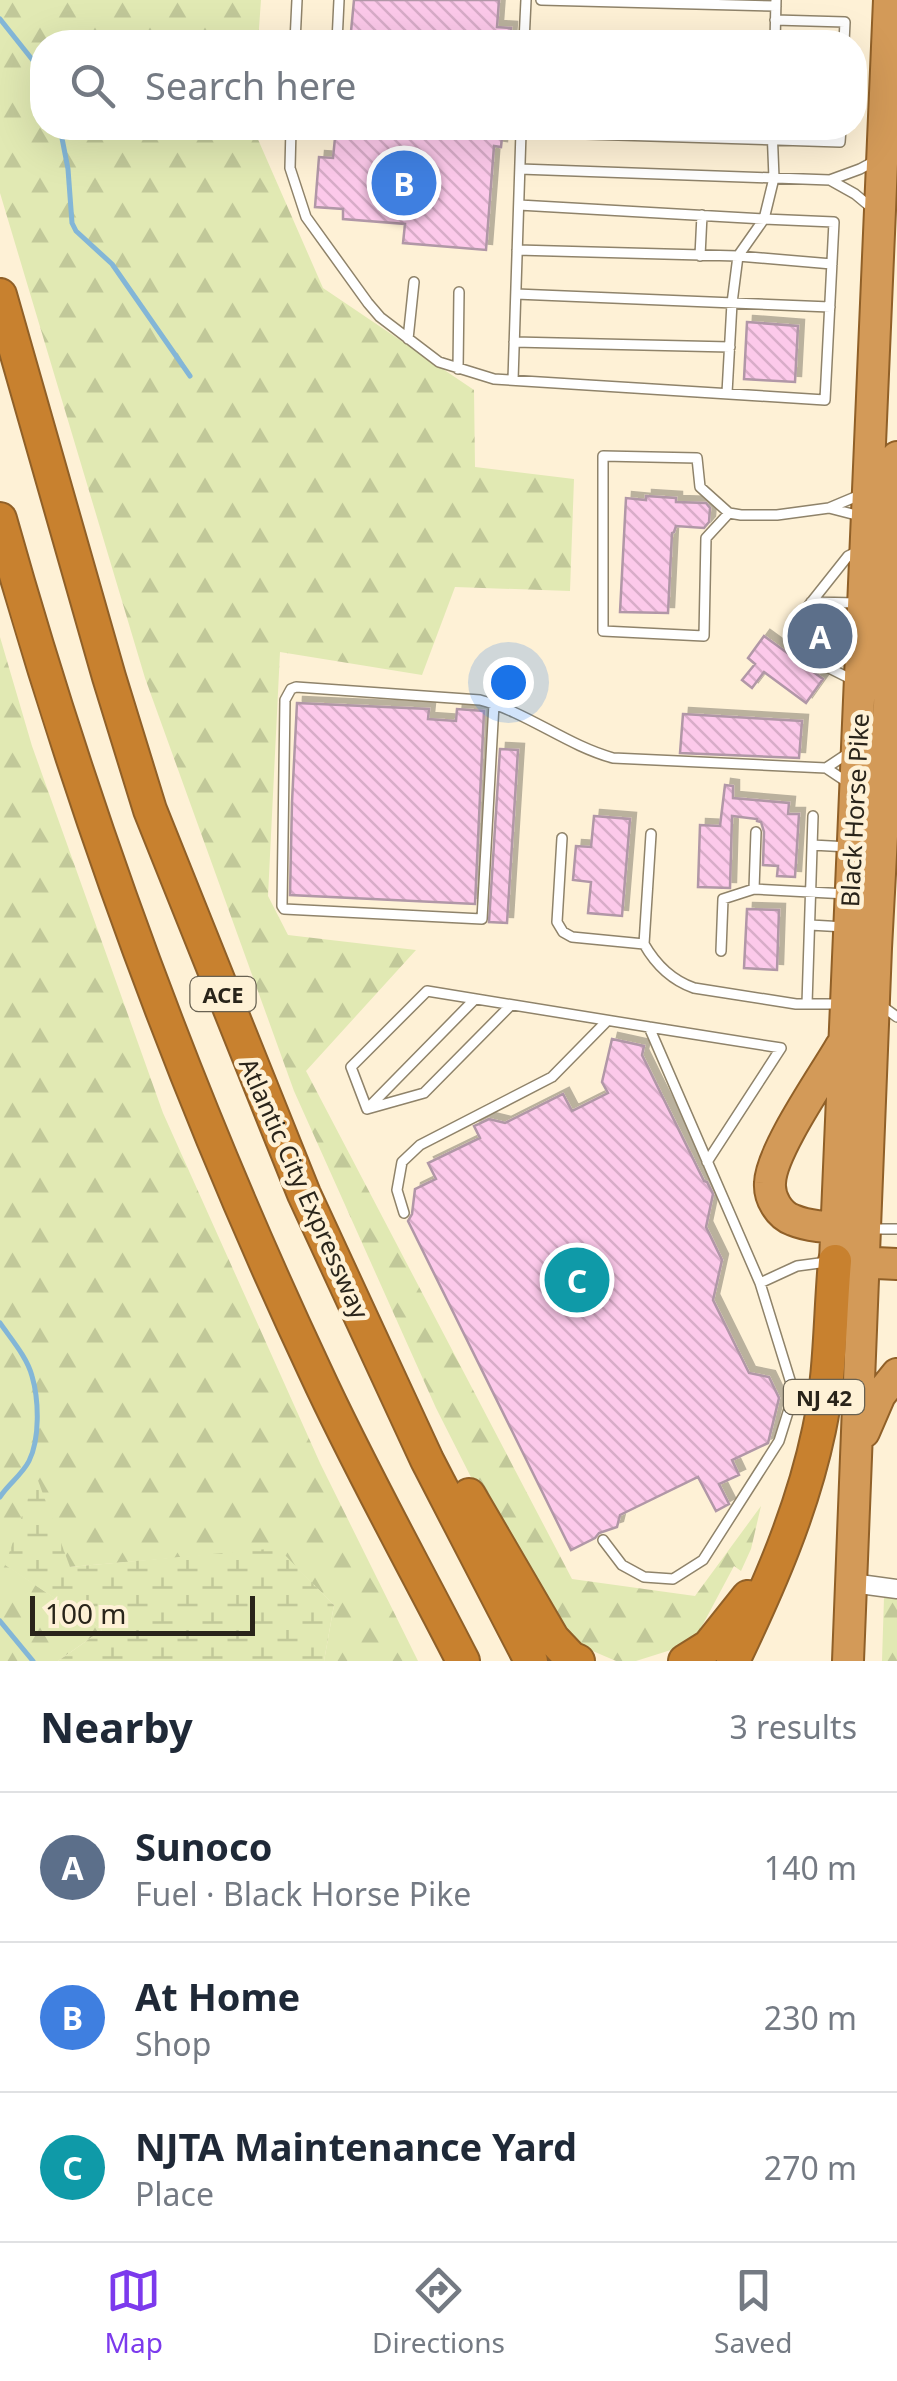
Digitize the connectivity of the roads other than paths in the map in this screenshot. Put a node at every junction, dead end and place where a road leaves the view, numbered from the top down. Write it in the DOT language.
graph roads {
  1 [pos="297,0"];
  2 [pos="340,0"];
  3 [pos="526,0"];
  4 [pos="541,0"];
  5 [pos="889,0"];
  6 [pos="776,3"];
  7 [pos="776,20"];
  8 [pos="295,30"];
  9 [pos="338,30"];
  10 [pos="525,30"];
  11 [pos="776,30"];
  12 [pos="845,30"];
  13 [pos="291,140"];
  14 [pos="521,140"];
  15 [pos="772,140"];
  16 [pos="840,140"];
  17 [pos="881,157"];
  18 [pos="520,168"];
  19 [pos="774,178"];
  20 [pos="830,180"];
  21 [pos="519,205"];
  22 [pos="702,215"];
  23 [pos="764,218"];
  24 [pos="879,218"];
  25 [pos="517,250"];
  26 [pos="700,256"];
  27 [pos="738,256"];
  28 [pos="832,264"];
  29 [pos="414,282"];
  30 [pos="458,292"];
  31 [pos="516,294"];
  32 [pos="0,295"];
  33 [pos="732,303"];
  34 [pos="830,306"];
  35 [pos="408,340"];
  36 [pos="514,342"];
  37 [pos="730,347"];
  38 [pos="458,369"];
  39 [pos="512,380"];
  40 [pos="727,393"];
  41 [pos="897,457"];
  42 [pos="829,508"];
  43 [pos="729,513"];
  44 [pos="879,516"];
  45 [pos="0,519"];
  46 [pos="884,594"];
  47 [pos="811,602"];
  48 [pos="860,683"];
  49 [pos="494,704"];
  50 [pos="856,747"];
  51 [pos="826,768"];
  52 [pos="854,787"];
  53 [pos="813,816"];
  54 [pos="889,818"];
  55 [pos="756,832"];
  56 [pos="652,834"];
  57 [pos="562,838"];
  58 [pos="812,846"];
  59 [pos="852,847"];
  60 [pos="754,889"];
  61 [pos="811,892"];
  62 [pos="849,894"];
  63 [pos="810,925"];
  64 [pos="848,927"];
  65 [pos="644,944"];
  66 [pos="722,950"];
  67 [pos="476,999"];
  68 [pos="806,1004"];
  69 [pos="510,1005"];
  70 [pos="872,1007"];
  71 [pos="607,1020"];
  72 [pos="649,1028"];
  73 [pos="842,1044"];
  74 [pos="367,1108"];
  75 [pos="707,1162"];
  76 [pos="304,1194"];
  77 [pos="404,1213"];
  78 [pos="850,1228"];
  79 [pos="897,1229"];
  80 [pos="848,1262"];
  81 [pos="897,1264"];
  82 [pos="760,1284"];
  83 [pos="897,1374"];
  84 [pos="856,1449"];
  85 [pos="792,1530"];
  86 [pos="604,1540"];
  87 [pos="410,1558"];
  88 [pos="852,1583"];
  89 [pos="897,1589"];
  90 [pos="451,1661"];
  91 [pos="464,1661"];
  92 [pos="530,1661"];
  93 [pos="578,1661"];
  94 [pos="685,1661"];
  95 [pos="734,1661"];
  96 [pos="848,1661"];
  1 -- 8 [label="lane"];
  2 -- 9 [label="lane"];
  3 -- 10 [label="lane"];
  4 -- 6 [label="lane"];
  5 -- 17 [label="highway, Black Horse Pike / NJ 42"];
  6 -- 7 [label="lane"];
  7 -- 11 [label="lane"];
  7 -- 12 [label="lane"];
  13 -- 35 [label="lane"];
  14 -- 18 [label="lane"];
  15 -- 16 [label="lane"];
  15 -- 19 [label="lane"];
  17 -- 20 [label="lane"];
  17 -- 24 [label="highway, Black Horse Pike / NJ 42"];
  18 -- 19 [label="lane"];
  18 -- 21 [label="lane"];
  19 -- 20 [label="lane"];
  19 -- 23 [label="lane"];
  20 -- 24 [label="lane"];
  21 -- 22 [label="lane"];
  21 -- 25 [label="lane"];
  22 -- 23 [label="lane"];
  22 -- 26 [label="lane"];
  23 -- 27 [label="lane"];
  23 -- 28 [label="lane"];
  24 -- 44 [label="highway, Black Horse Pike / NJ 42"];
  25 -- 26 [label="lane"];
  25 -- 31 [label="lane"];
  26 -- 27 [label="lane"];
  27 -- 28 [label="lane"];
  27 -- 33 [label="lane"];
  28 -- 34 [label="lane"];
  29 -- 35 [label="lane"];
  30 -- 38 [label="lane"];
  31 -- 33 [label="lane"];
  31 -- 36 [label="lane"];
  32 -- 76 [label="highway, Atlantic City Expressway / ACE"];
  33 -- 34 [label="lane"];
  33 -- 37 [label="lane"];
  34 -- 40 [label="lane"];
  35 -- 38 [label="lane"];
  36 -- 37 [label="lane"];
  36 -- 39 [label="lane"];
  37 -- 40 [label="lane"];
  38 -- 39 [label="lane"];
  39 -- 40 [label="lane"];
  41 -- 44 [label="highway, Black Horse Pike / NJ 42"];
  42 -- 43 [label="lane"];
  42 -- 44 [label="lane"];
  42 -- 44 [label="lane"];
  43 -- 43 [label="lane"];
  44 -- 46 [label="highway, Black Horse Pike / NJ 42"];
  44 -- 46 [label="highway, Black Horse Pike / NJ 42"];
  44 -- 47 [label="lane"];
  45 -- 87 [label="highway, ACE"];
  46 -- 47 [label="lane"];
  46 -- 48 [label="highway, Black Horse Pike / NJ 42"];
  46 -- 54 [label="highway, Black Horse Pike / NJ 42"];
  47 -- 48 [label="lane"];
  48 -- 50 [label="highway, Black Horse Pike / NJ 42"];
  49 -- 49 [label="lane"];
  49 -- 51 [label="lane"];
  50 -- 51 [label="lane"];
  50 -- 52 [label="highway, Black Horse Pike / NJ 42"];
  51 -- 52 [label="lane"];
  52 -- 59 [label="highway, Black Horse Pike / NJ 42"];
  53 -- 58 [label="lane"];
  54 -- 70 [label="highway, Black Horse Pike / NJ 42"];
  55 -- 60 [label="lane"];
  56 -- 65 [label="lane"];
  57 -- 65 [label="lane"];
  58 -- 59 [label="lane"];
  58 -- 61 [label="lane"];
  59 -- 62 [label="highway, Black Horse Pike / NJ 42"];
  60 -- 61 [label="lane"];
  60 -- 66 [label="lane"];
  61 -- 62 [label="lane"];
  61 -- 63 [label="lane"];
  62 -- 64 [label="highway, Black Horse Pike / NJ 42"];
  63 -- 64 [label="lane"];
  63 -- 68 [label="lane"];
  64 -- 70 [label="highway, Black Horse Pike / NJ 42"];
  65 -- 68 [label="lane"];
  67 -- 69 [label="lane"];
  67 -- 74 [label="lane"];
  67 -- 74 [label="lane"];
  68 -- 70 [label="lane"];
  69 -- 71 [label="lane"];
  69 -- 74 [label="lane"];
  70 -- 73 [label="highway, Black Horse Pike / NJ 42"];
  70 -- 78 [label="highway, Black Horse Pike / NJ 42"];
  71 -- 72 [label="lane"];
  71 -- 77 [label="lane"];
  72 -- 75 [label="lane"];
  72 -- 75 [label="lane"];
  73 -- 78 [label="highway, Black Horse Pike / NJ 42"];
  73 -- 78 [label="highway"];
  75 -- 82 [label="lane"];
  76 -- 92 [label="highway, Atlantic City Expressway / ACE"];
  76 -- 93 [label="highway"];
  78 -- 79 [label="lane"];
  78 -- 80 [label="highway, Black Horse Pike / NJ 42"];
  80 -- 81 [label="highway"];
  80 -- 82 [label="lane"];
  80 -- 84 [label="highway, Black Horse Pike / NJ 42"];
  80 -- 85 [label="highway, NJ 42"];
  82 -- 86 [label="lane"];
  83 -- 84 [label="highway"];
  84 -- 88 [label="highway, Black Horse Pike / NJ 42"];
  85 -- 94 [label="highway"];
  85 -- 95 [label="highway, NJ 42"];
  87 -- 90 [label="highway"];
  87 -- 91 [label="highway, ACE"];
  88 -- 89 [label="street"];
  88 -- 96 [label="highway, Black Horse Pike / NJ 42"];
}
